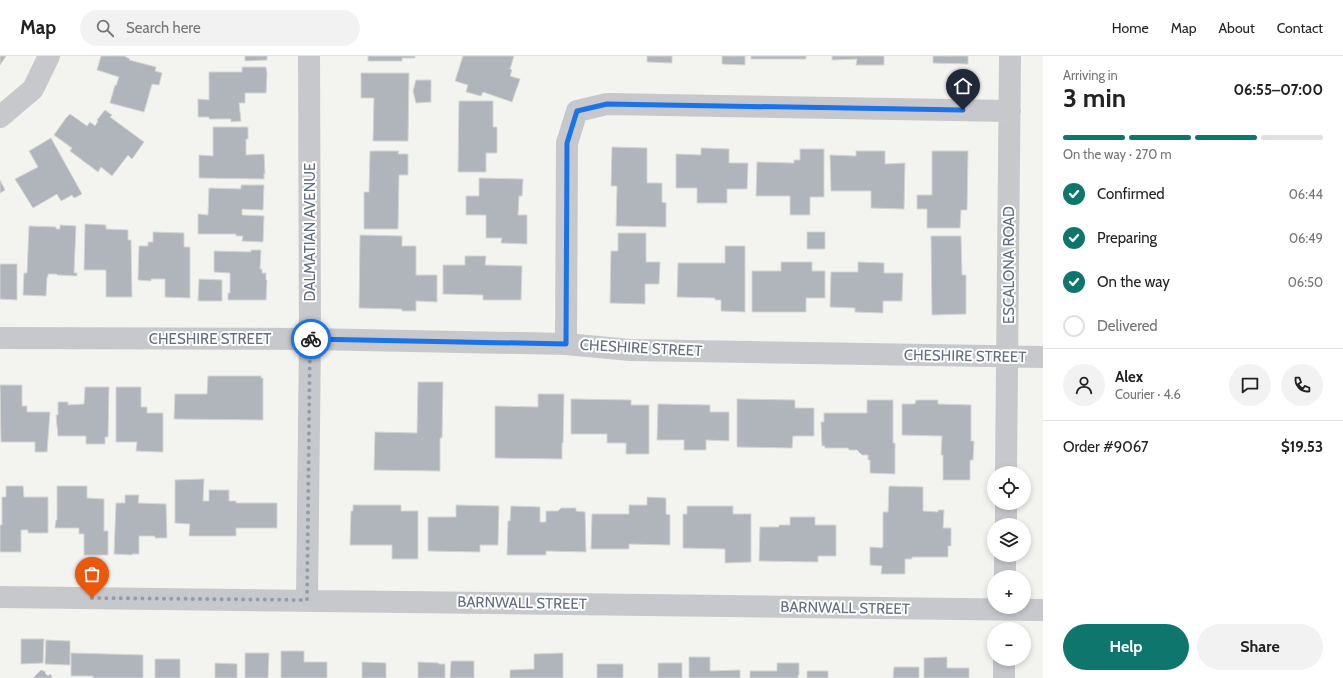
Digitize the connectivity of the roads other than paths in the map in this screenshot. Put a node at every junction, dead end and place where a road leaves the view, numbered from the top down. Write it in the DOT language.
graph roads {
  1 [pos="49,56"];
  2 [pos="309,56"];
  3 [pos="1010,56"];
  4 [pos="1010,111"];
  5 [pos="0,117"];
  6 [pos="0,338"];
  7 [pos="310,339"];
  8 [pos="566,344"];
  9 [pos="1008,357"];
  10 [pos="1043,357"];
  11 [pos="1006,466"];
  12 [pos="0,597"];
  13 [pos="307,600"];
  14 [pos="1043,610"];
  15 [pos="1004,615"];
  16 [pos="1004,666"];
  17 [pos="1004,678"];
  1 -- 5 [label="street"];
  2 -- 7 [label="street, DALMATIAN AVENUE"];
  3 -- 4 [label="street, ESCALONA ROAD"];
  4 -- 8 [label="street"];
  4 -- 9 [label="street, ESCALONA ROAD"];
  6 -- 7 [label="street, CHESHIRE STREET"];
  7 -- 8 [label="street, CHESHIRE STREET"];
  7 -- 13 [label="street, DALMATIAN AVENUE"];
  8 -- 9 [label="street, CHESHIRE STREET"];
  9 -- 10 [label="street, CHESHIRE STREET"];
  9 -- 11 [label="street, ESCALONA ROAD"];
  12 -- 13 [label="street, BARNWALL STREET"];
  13 -- 15 [label="street, BARNWALL STREET"];
  14 -- 15 [label="street, BARNWALL STREET"];
  16 -- 17 [label="street"];
}
